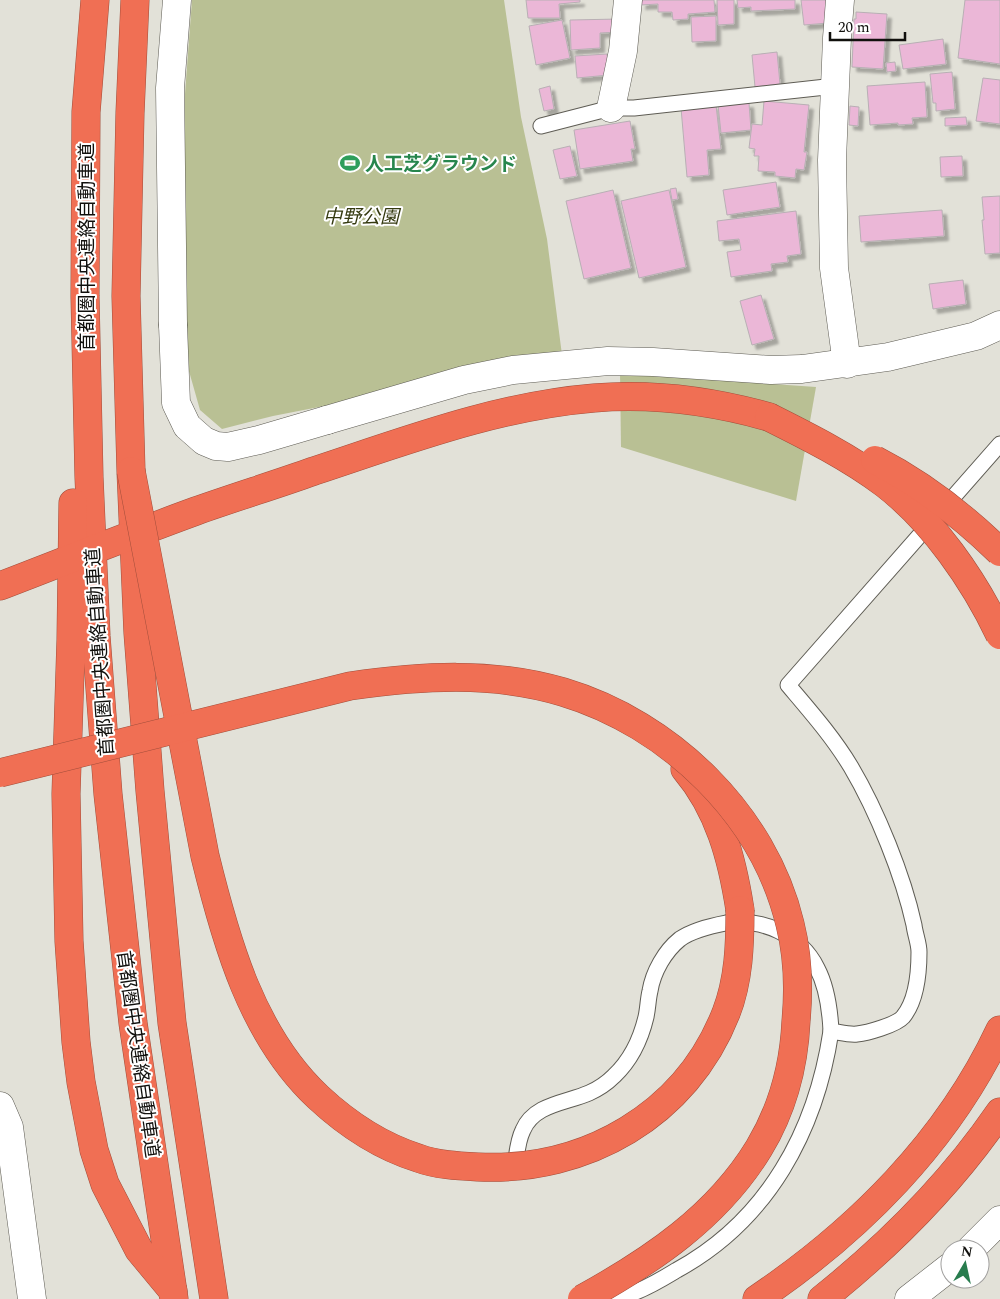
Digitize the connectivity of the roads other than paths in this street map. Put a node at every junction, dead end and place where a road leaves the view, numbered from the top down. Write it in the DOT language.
graph roads {
  1 [pos="95,0"];
  2 [pos="135,0"];
  3 [pos="177,0"];
  4 [pos="628,0"];
  5 [pos="840,0"];
  6 [pos="835,86"];
  7 [pos="611,108"];
  8 [pos="86,112"];
  9 [pos="541,126"];
  10 [pos="1000,325"];
  11 [pos="847,364"];
  12 [pos="770,417"];
  13 [pos="1000,444"];
  14 [pos="130,471"];
  15 [pos="1000,552"];
  16 [pos="0,586"];
  17 [pos="1000,635"];
  18 [pos="662,741"];
  19 [pos="0,774"];
  20 [pos="1000,1030"];
  21 [pos="831,1031"];
  22 [pos="0,1106"];
  23 [pos="1000,1112"];
  24 [pos="514,1167"];
  25 [pos="1000,1220"];
  26 [pos="981,1239"];
  27 [pos="940,1275"];
  28 [pos="32,1299"];
  29 [pos="174,1299"];
  30 [pos="181,1299"];
  31 [pos="214,1299"];
  32 [pos="582,1299"];
  33 [pos="600,1299"];
  34 [pos="758,1299"];
  35 [pos="822,1299"];
  36 [pos="910,1299"];
  1 -- 8 [label="highway, 首都圏中央連絡自動車道"];
  2 -- 14 [label="highway, 首都圏中央連絡自動車道"];
  3 -- 11 [label="street"];
  4 -- 7 [label="street"];
  5 -- 6 [label="street"];
  6 -- 7 [label="lane"];
  6 -- 11 [label="street"];
  7 -- 9 [label="lane"];
  8 -- 29 [label="highway, 首都圏中央連絡自動車道"];
  8 -- 30 [label="highway"];
  10 -- 11 [label="street"];
  12 -- 15 [label="highway, bridge"];
  12 -- 16 [label="highway"];
  12 -- 17 [label="highway, bridge"];
  13 -- 21 [label="lane"];
  14 -- 24 [label="highway, bridge"];
  14 -- 31 [label="highway, 首都圏中央連絡自動車道, bridge"];
  18 -- 19 [label="highway, bridge"];
  18 -- 24 [label="highway, bridge"];
  18 -- 32 [label="highway, bridge"];
  20 -- 34 [label="highway"];
  21 -- 24 [label="lane"];
  21 -- 33 [label="lane"];
  22 -- 28 [label="street"];
  23 -- 35 [label="highway"];
  25 -- 26 [label="street"];
  27 -- 36 [label="street"];
}
